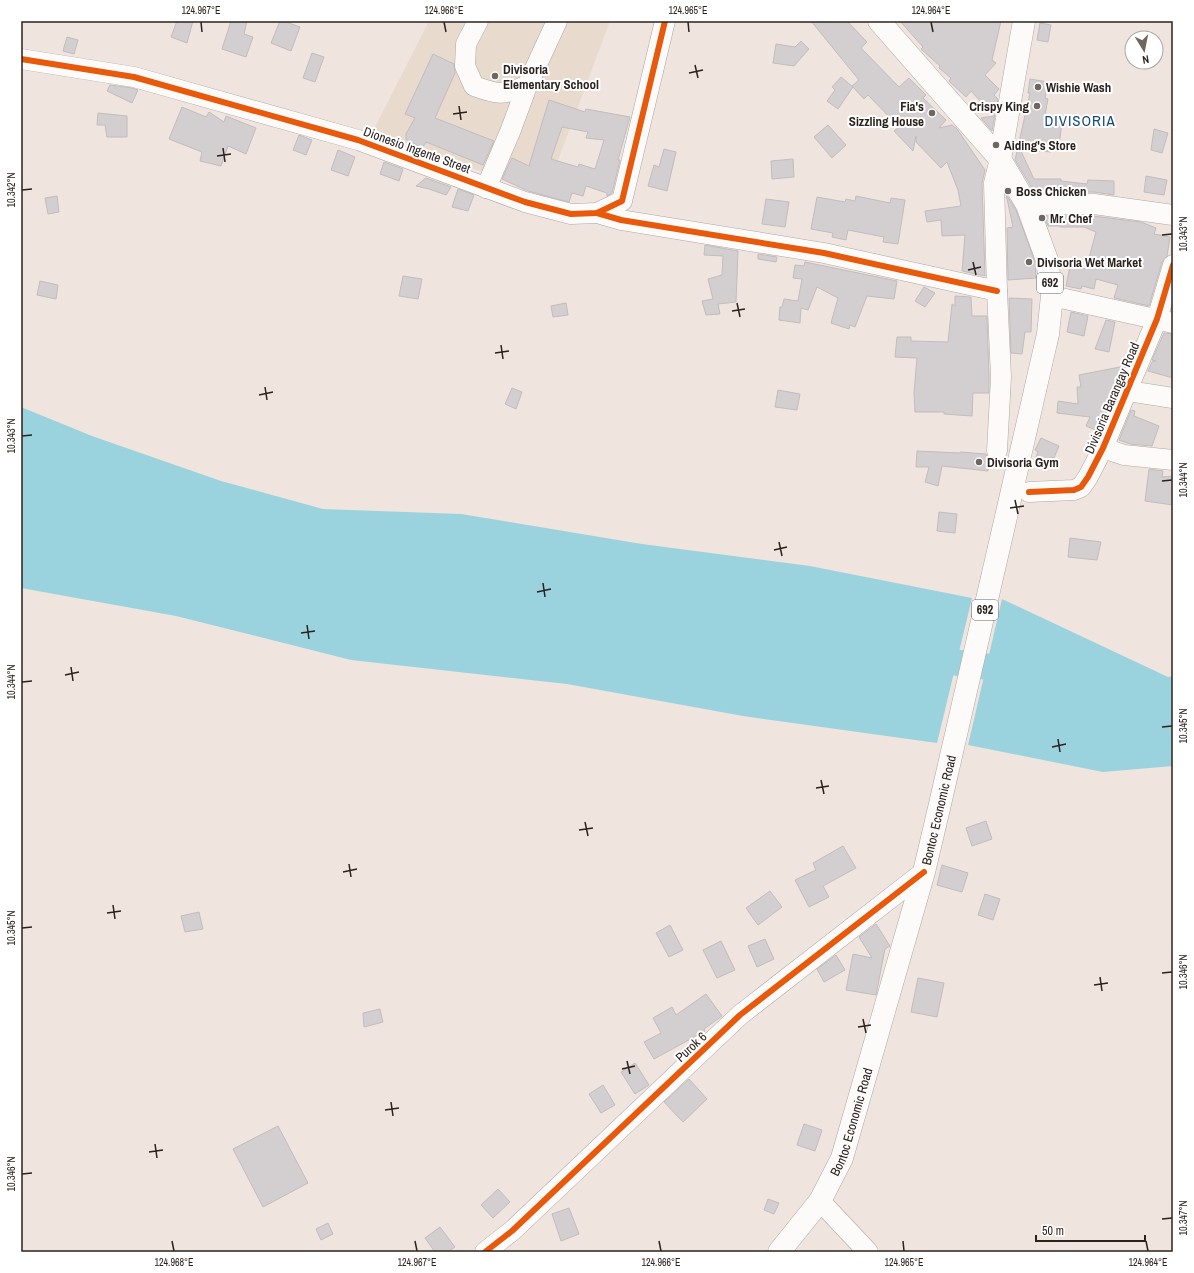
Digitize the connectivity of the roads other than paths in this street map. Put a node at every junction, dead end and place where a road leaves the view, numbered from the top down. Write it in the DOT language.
graph roads {
  1 [pos="478,21"];
  2 [pos="557,21"];
  3 [pos="665,21"];
  4 [pos="879,21"];
  5 [pos="1024,21"];
  6 [pos="21,59"];
  7 [pos="527,86"];
  8 [pos="1000,159"];
  9 [pos="486,188"];
  10 [pos="1027,205"];
  11 [pos="597,213"];
  12 [pos="1173,215"];
  13 [pos="1173,265"];
  14 [pos="996,291"];
  15 [pos="1052,296"];
  16 [pos="1165,321"];
  17 [pos="1128,391"];
  18 [pos="1173,398"];
  19 [pos="1103,448"];
  20 [pos="997,451"];
  21 [pos="1173,460"];
  22 [pos="1029,492"];
  23 [pos="924,872"];
  24 [pos="820,1201"];
  25 [pos="485,1252"];
  26 [pos="779,1252"];
  27 [pos="868,1252"];
  1 -- 7 [label="street"];
  2 -- 7 [label="street"];
  3 -- 11 [label="street, Dionesio Ingente Street"];
  4 -- 8 [label="main road, 692"];
  5 -- 8 [label="main road"];
  6 -- 9 [label="street, Dionesio Ingente Street"];
  7 -- 9 [label="street"];
  8 -- 10 [label="main road, 692"];
  8 -- 14 [label="street"];
  9 -- 11 [label="street, Dionesio Ingente Street"];
  10 -- 12 [label="street"];
  10 -- 15 [label="main road, 692"];
  11 -- 14 [label="street"];
  13 -- 16 [label="street, Divisoria Barangay Road"];
  14 -- 20 [label="street"];
  15 -- 16 [label="street"];
  15 -- 23 [label="main road, Bontoc Economic Road / 692"];
  16 -- 17 [label="street, Divisoria Barangay Road"];
  17 -- 18 [label="street"];
  17 -- 19 [label="street, Divisoria Barangay Road"];
  19 -- 21 [label="street"];
  19 -- 22 [label="street, Divisoria Barangay Road"];
  23 -- 24 [label="main road, Bontoc Economic Road / 692"];
  23 -- 25 [label="street, Purok 6"];
  24 -- 26 [label="main road, Bontoc Economic Road / 692"];
  24 -- 27 [label="street"];
}
